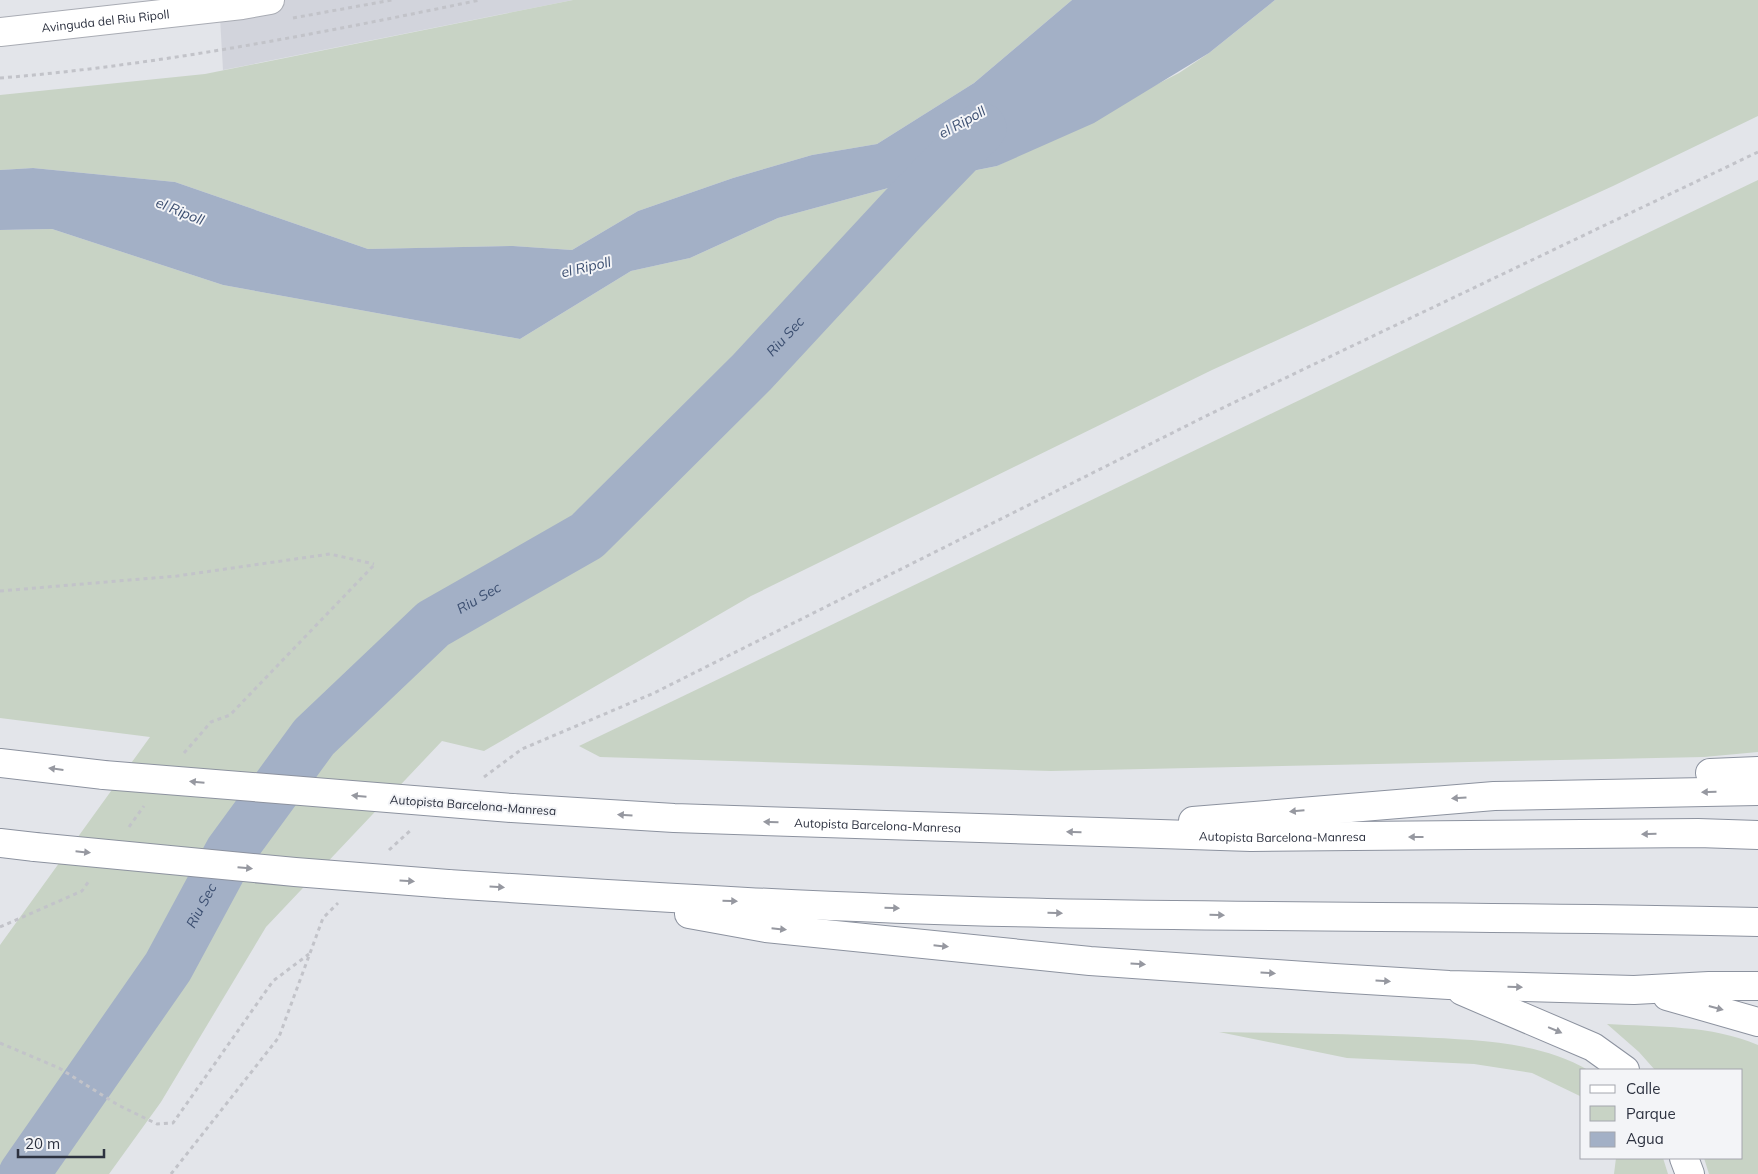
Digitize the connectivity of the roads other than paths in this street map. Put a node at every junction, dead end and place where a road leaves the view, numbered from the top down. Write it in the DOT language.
graph roads {
  1 [pos="270,0"];
  2 [pos="0,32"];
  3 [pos="0,763"];
  4 [pos="1758,771"];
  5 [pos="1758,791"];
  6 [pos="1494,796"];
  7 [pos="1122,834"];
  8 [pos="1758,835"];
  9 [pos="0,844"];
  10 [pos="577,893"];
  11 [pos="1758,922"];
  12 [pos="1449,985"];
  13 [pos="1758,986"];
  14 [pos="1634,990"];
  15 [pos="1758,1022"];
  16 [pos="1624,1069"];
  17 [pos="1684,1159"];
  18 [pos="1690,1174"];
  1 -- 2 [label="main road, Avinguda del Riu Ripoll"];
  7 -- 3 [label="main road, Autopista Barcelona-Manresa, one-way, bridge"];
  4 -- 6 [label="main road"];
  5 -- 6 [label="main road, one-way"];
  6 -- 7 [label="main road, one-way"];
  8 -- 7 [label="main road, Autopista Barcelona-Manresa, one-way"];
  9 -- 10 [label="main road, one-way, bridge"];
  10 -- 11 [label="main road, one-way"];
  10 -- 12 [label="main road, one-way"];
  12 -- 14 [label="main road, one-way"];
  12 -- 16 [label="main road, one-way"];
  13 -- 14 [label="main road"];
  14 -- 15 [label="main road, one-way"];
  17 -- 18 [label="main road"];
}
